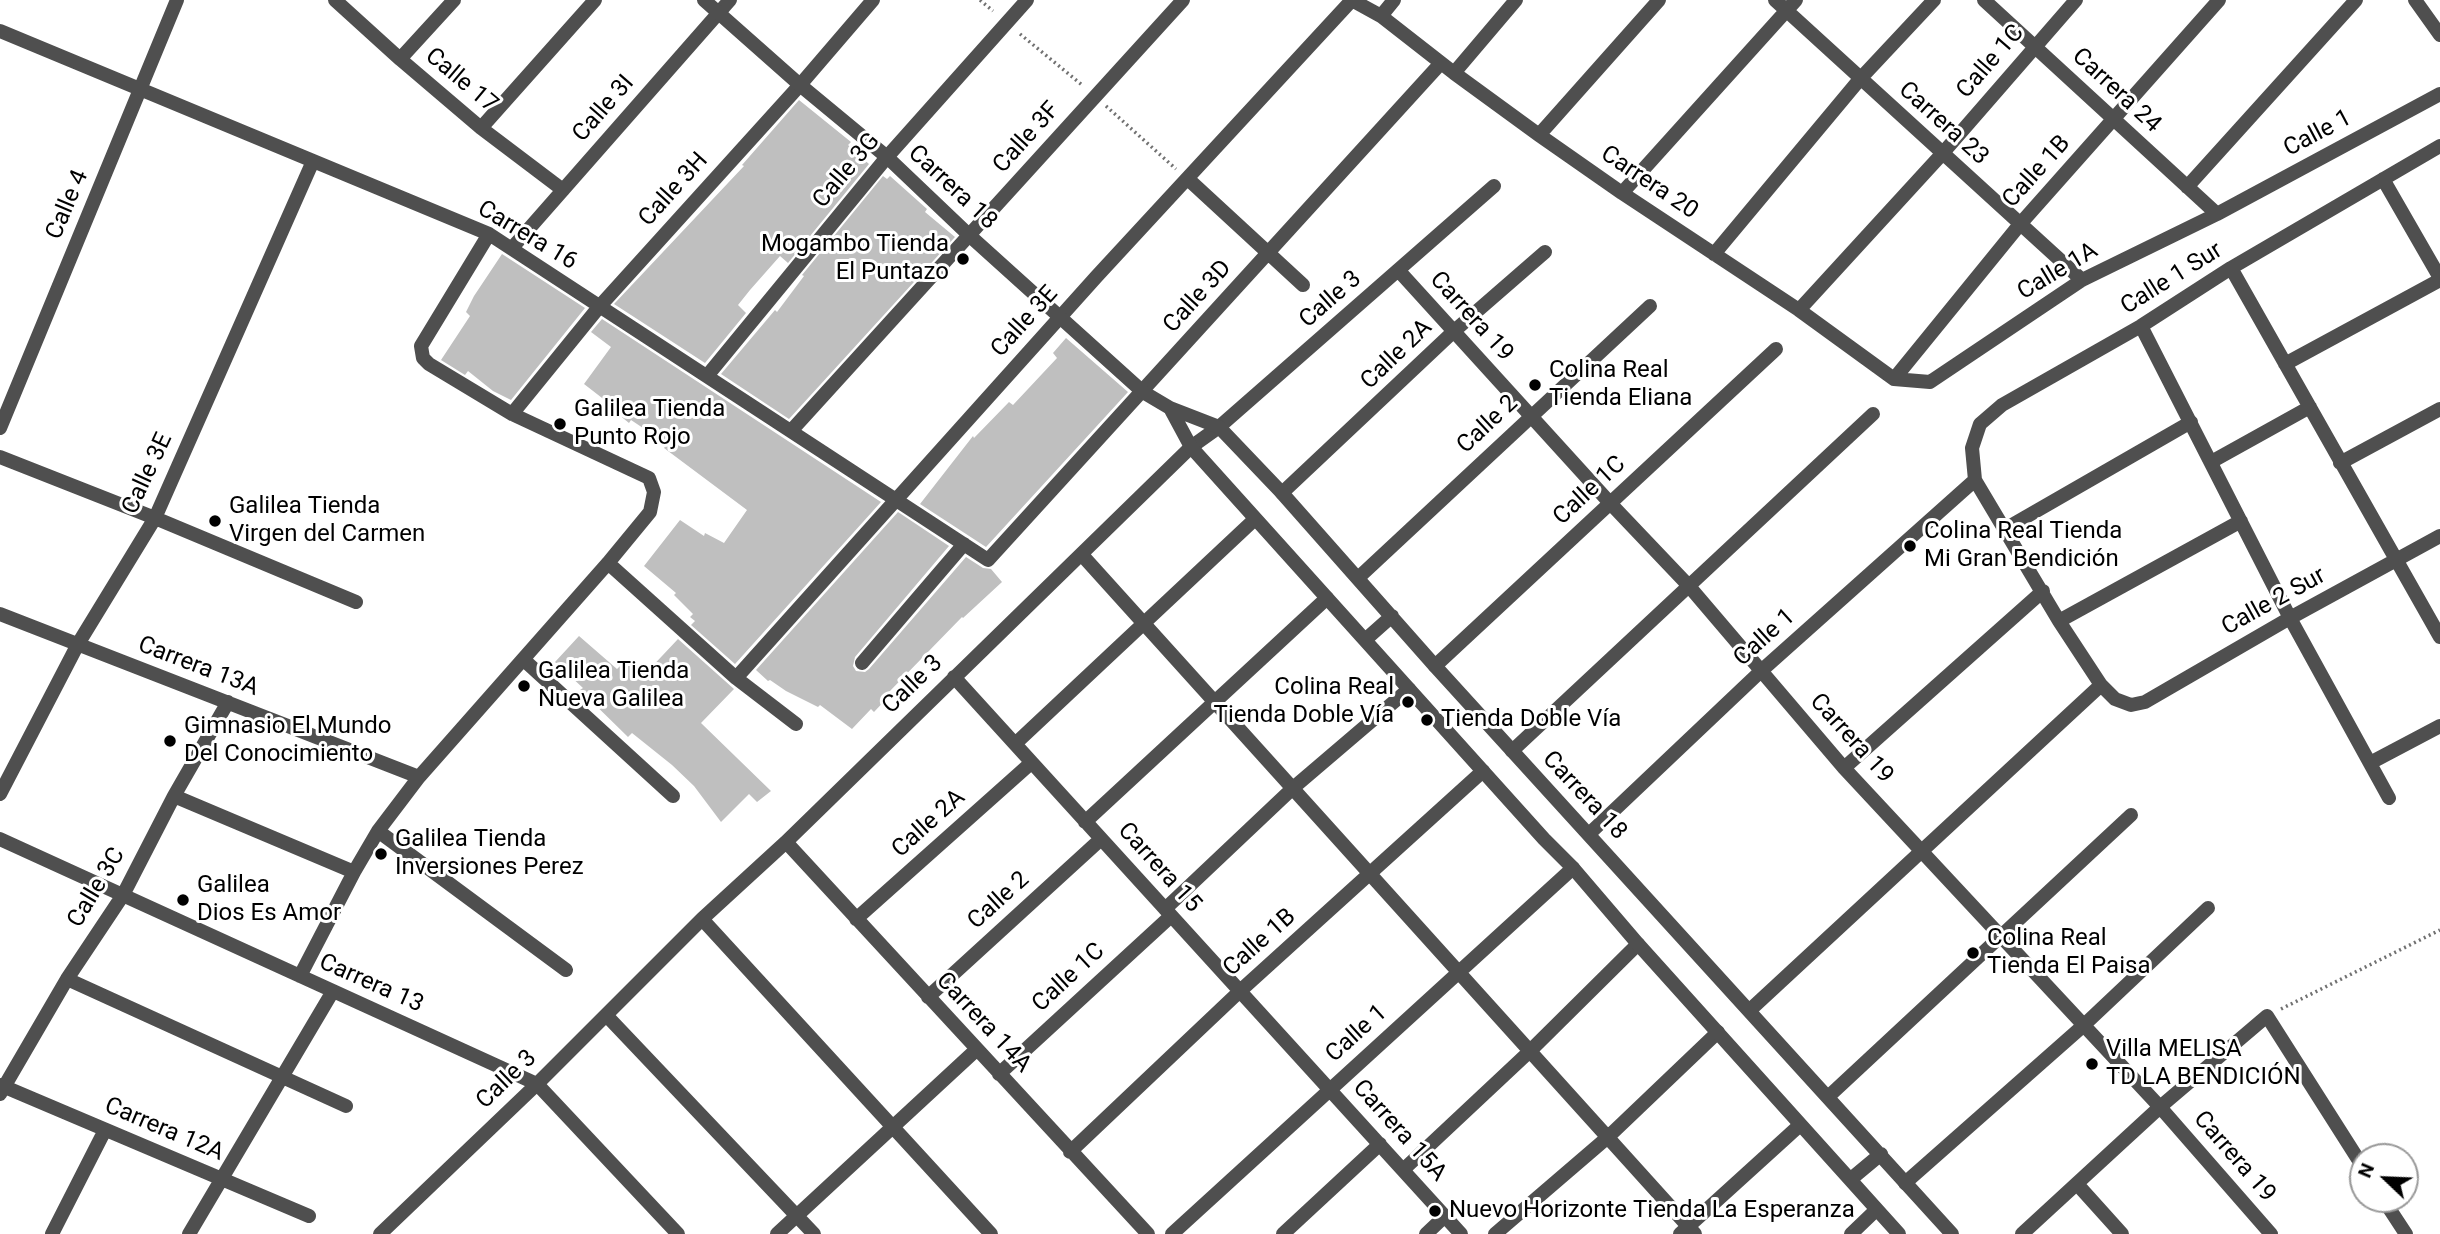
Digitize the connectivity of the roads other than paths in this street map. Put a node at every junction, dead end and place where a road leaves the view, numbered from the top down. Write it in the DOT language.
graph roads {
  1 [pos="177,0"];
  2 [pos="335,0"];
  3 [pos="454,0"];
  4 [pos="595,0"];
  5 [pos="704,0"];
  6 [pos="730,0"];
  7 [pos="873,0"];
  8 [pos="1027,0"];
  9 [pos="1183,0"];
  10 [pos="1352,0"];
  11 [pos="1394,0"];
  12 [pos="1516,0"];
  13 [pos="1659,0"];
  14 [pos="1775,0"];
  15 [pos="1934,0"];
  16 [pos="1984,0"];
  17 [pos="2076,0"];
  18 [pos="2218,0"];
  19 [pos="2356,0"];
  20 [pos="2415,0"];
  21 [pos="1792,5"];
  22 [pos="718,13"];
  23 [pos="1381,16"];
  24 [pos="0,30"];
  25 [pos="2440,35"];
  26 [pos="2035,47"];
  27 [pos="400,59"];
  28 [pos="1441,63"];
  29 [pos="1454,73"];
  30 [pos="1860,79"];
  31 [pos="800,85"];
  32 [pos="141,90"];
  33 [pos="2440,94"];
  34 [pos="2114,121"];
  35 [pos="481,128"];
  36 [pos="1539,135"];
  37 [pos="2440,146"];
  38 [pos="1942,153"];
  39 [pos="887,158"];
  40 [pos="313,161"];
  41 [pos="1188,179"];
  42 [pos="2384,179"];
  43 [pos="1494,186"];
  44 [pos="2187,187"];
  45 [pos="563,190"];
  46 [pos="1622,193"];
  47 [pos="2217,214"];
  48 [pos="2021,223"];
  49 [pos="489,234"];
  50 [pos="970,236"];
  51 [pos="512,248"];
  52 [pos="1545,252"];
  53 [pos="1267,254"];
  54 [pos="1714,254"];
  55 [pos="2231,268"];
  56 [pos="1399,271"];
  57 [pos="2440,279"];
  58 [pos="2082,280"];
  59 [pos="1303,285"];
  60 [pos="1650,306"];
  61 [pos="599,307"];
  62 [pos="1799,310"];
  63 [pos="1060,317"];
  64 [pos="2141,326"];
  65 [pos="1453,332"];
  66 [pos="1776,349"];
  67 [pos="2285,364"];
  68 [pos="707,376"];
  69 [pos="1894,379"];
  70 [pos="1143,392"];
  71 [pos="2310,407"];
  72 [pos="1170,408"];
  73 [pos="2440,408"];
  74 [pos="512,414"];
  75 [pos="1873,414"];
  76 [pos="1532,416"];
  77 [pos="2190,422"];
  78 [pos="1219,427"];
  79 [pos="0,428"];
  80 [pos="791,431"];
  81 [pos="1191,447"];
  82 [pos="0,457"];
  83 [pos="2211,462"];
  84 [pos="2340,463"];
  85 [pos="1975,480"];
  86 [pos="1282,493"];
  87 [pos="897,499"];
  88 [pos="1610,503"];
  89 [pos="155,518"];
  90 [pos="1255,519"];
  91 [pos="2241,521"];
  92 [pos="2005,529"];
  93 [pos="2440,536"];
  94 [pos="964,544"];
  95 [pos="1082,555"];
  96 [pos="988,560"];
  97 [pos="2395,561"];
  98 [pos="608,564"];
  99 [pos="1358,578"];
  100 [pos="1688,585"];
  101 [pos="2043,591"];
  102 [pos="1327,598"];
  103 [pos="356,602"];
  104 [pos="0,614"];
  105 [pos="1392,616"];
  106 [pos="2290,618"];
  107 [pos="2059,621"];
  108 [pos="1143,623"];
  109 [pos="2440,637"];
  110 [pos="1365,640"];
  111 [pos="78,644"];
  112 [pos="524,660"];
  113 [pos="862,663"];
  114 [pos="1435,666"];
  115 [pos="1761,671"];
  116 [pos="954,677"];
  117 [pos="736,678"];
  118 [pos="2101,685"];
  119 [pos="1409,689"];
  120 [pos="228,702"];
  121 [pos="1216,703"];
  122 [pos="796,724"];
  123 [pos="2440,726"];
  124 [pos="1014,744"];
  125 [pos="1512,751"];
  126 [pos="1031,762"];
  127 [pos="2370,763"];
  128 [pos="1844,768"];
  129 [pos="1483,771"];
  130 [pos="419,777"];
  131 [pos="1293,789"];
  132 [pos="0,794"];
  133 [pos="174,796"];
  134 [pos="673,796"];
  135 [pos="2389,798"];
  136 [pos="2132,815"];
  137 [pos="1086,822"];
  138 [pos="379,831"];
  139 [pos="1589,834"];
  140 [pos="0,839"];
  141 [pos="1101,839"];
  142 [pos="786,842"];
  143 [pos="1920,850"];
  144 [pos="1573,868"];
  145 [pos="354,872"];
  146 [pos="1370,874"];
  147 [pos="123,895"];
  148 [pos="2208,908"];
  149 [pos="1168,912"];
  150 [pos="702,919"];
  151 [pos="856,919"];
  152 [pos="2001,938"];
  153 [pos="1638,944"];
  154 [pos="566,970"];
  155 [pos="1460,973"];
  156 [pos="300,976"];
  157 [pos="67,979"];
  158 [pos="333,991"];
  159 [pos="1240,991"];
  160 [pos="928,997"];
  161 [pos="1750,1010"];
  162 [pos="606,1015"];
  163 [pos="2084,1025"];
  164 [pos="1718,1032"];
  165 [pos="976,1050"];
  166 [pos="1530,1051"];
  167 [pos="999,1074"];
  168 [pos="281,1079"];
  169 [pos="537,1084"];
  170 [pos="1,1089"];
  171 [pos="1330,1090"];
  172 [pos="1829,1096"];
  173 [pos="345,1106"];
  174 [pos="2160,1107"];
  175 [pos="1800,1125"];
  176 [pos="893,1127"];
  177 [pos="105,1130"];
  178 [pos="1608,1137"];
  179 [pos="1380,1143"];
  180 [pos="2349,1145"];
  181 [pos="1070,1152"];
  182 [pos="1881,1154"];
  183 [pos="1404,1170"];
  184 [pos="222,1179"];
  185 [pos="1851,1179"];
  186 [pos="1905,1183"];
  187 [pos="2077,1184"];
  188 [pos="1876,1210"];
  189 [pos="2392,1213"];
  190 [pos="309,1216"];
  191 [pos="796,1216"];
  192 [pos="1445,1216"];
  193 [pos="1688,1231"];
  194 [pos="52,1234"];
  195 [pos="189,1234"];
  196 [pos="380,1234"];
  197 [pos="678,1234"];
  198 [pos="776,1234"];
  199 [pos="814,1234"];
  200 [pos="991,1234"];
  201 [pos="1148,1234"];
  202 [pos="1172,1234"];
  203 [pos="1283,1234"];
  204 [pos="1426,1234"];
  205 [pos="1461,1234"];
  206 [pos="1496,1234"];
  207 [pos="1851,1234"];
  208 [pos="1899,1234"];
  209 [pos="1952,1234"];
  210 [pos="2022,1234"];
  211 [pos="2122,1234"];
  212 [pos="2271,1234"];
  213 [pos="2406,1234"];
  1 -- 32 [label="street, Calle 4"];
  2 -- 27 [label="street, Calle 17"];
  3 -- 27 [label="street"];
  4 -- 35 [label="street"];
  5 -- 22 [label="street, Carrera 18"];
  6 -- 22 [label="street, Calle 3I"];
  7 -- 31 [label="street, Calle 3H"];
  8 -- 39 [label="street, Calle 3G"];
  9 -- 50 [label="street, Calle 3F"];
  10 -- 23 [label="street, Carrera 20"];
  10 -- 41 [label="street, Calle 3E"];
  11 -- 23 [label="street"];
  12 -- 29 [label="street"];
  13 -- 36 [label="street"];
  14 -- 21 [label="street, Carrera 23"];
  15 -- 30 [label="street"];
  16 -- 26 [label="street, Carrera 24"];
  17 -- 26 [label="street, Calle 1C"];
  18 -- 34 [label="street, Calle 1B"];
  19 -- 44 [label="street"];
  20 -- 25 [label="street"];
  21 -- 30 [label="street, Carrera 23"];
  21 -- 46 [label="street"];
  22 -- 31 [label="street, Carrera 18"];
  22 -- 45 [label="street, Calle 3I"];
  23 -- 28 [label="street, Carrera 20"];
  24 -- 32 [label="street, Carrera 16"];
  26 -- 34 [label="street, Carrera 24"];
  26 -- 38 [label="street, Calle 1C"];
  27 -- 35 [label="street, Calle 17"];
  28 -- 29 [label="street, Carrera 20"];
  28 -- 53 [label="street, Calle 3D"];
  29 -- 36 [label="street, Carrera 20"];
  30 -- 38 [label="street, Carrera 23"];
  30 -- 54 [label="street"];
  31 -- 39 [label="street, Carrera 18"];
  31 -- 61 [label="street, Calle 3H"];
  32 -- 40 [label="street, Carrera 16"];
  32 -- 79 [label="street, Calle 4"];
  33 -- 47 [label="street, Calle 1"];
  34 -- 44 [label="street, Carrera 24"];
  34 -- 48 [label="street, Calle 1B"];
  35 -- 45 [label="street, Calle 17"];
  36 -- 46 [label="street, Carrera 20"];
  37 -- 42 [label="street, Calle 1 Sur"];
  38 -- 48 [label="street, Carrera 23"];
  38 -- 62 [label="street, Calle 1C"];
  39 -- 50 [label="street, Carrera 18"];
  39 -- 68 [label="street, Calle 3G"];
  40 -- 49 [label="street, Carrera 16"];
  40 -- 89 [label="street, Calle 3E"];
  41 -- 53 [label="street"];
  41 -- 63 [label="street, Calle 3E"];
  42 -- 55 [label="street, Calle 1 Sur"];
  42 -- 57 [label="street"];
  43 -- 56 [label="street, Calle 3"];
  44 -- 47 [label="street, Carrera 24"];
  45 -- 51 [label="street, Calle 3I"];
  46 -- 54 [label="street, Carrera 20"];
  47 -- 58 [label="street, Calle 1A"];
  48 -- 58 [label="street, Carrera 23"];
  48 -- 69 [label="street, Calle 1B"];
  49 -- 51 [label="street, Carrera 16"];
  49 -- 74 [label="street"];
  50 -- 63 [label="street, Carrera 18"];
  50 -- 80 [label="street, Calle 3F"];
  51 -- 61 [label="street, Carrera 16"];
  52 -- 65 [label="street, Calle 2A"];
  53 -- 59 [label="street"];
  53 -- 70 [label="street, Calle 3D"];
  54 -- 62 [label="street, Carrera 20"];
  55 -- 64 [label="street, Calle 1 Sur"];
  55 -- 67 [label="street"];
  56 -- 65 [label="street, Carrera 19"];
  56 -- 78 [label="street, Calle 3"];
  57 -- 67 [label="street"];
  58 -- 69 [label="street, Calle 1A"];
  60 -- 76 [label="street, Calle 2"];
  61 -- 68 [label="street, Carrera 16"];
  61 -- 74 [label="street, Calle 3H"];
  62 -- 69 [label="street, Carrera 20"];
  63 -- 70 [label="street, Carrera 18"];
  63 -- 87 [label="street, Calle 3E"];
  64 -- 77 [label="street"];
  64 -- 85 [label="street, Calle 1 Sur"];
  65 -- 76 [label="street, Carrera 19"];
  65 -- 86 [label="street, Calle 2A"];
  66 -- 88 [label="street, Calle 1C"];
  67 -- 71 [label="street"];
  68 -- 80 [label="street, Carrera 16"];
  70 -- 72 [label="street, Carrera 18"];
  70 -- 96 [label="street, Calle 3D"];
  71 -- 83 [label="street"];
  71 -- 84 [label="street"];
  72 -- 78 [label="street, Carrera 18"];
  72 -- 81 [label="street"];
  73 -- 84 [label="street"];
  74 -- 98 [label="street"];
  75 -- 100 [label="street"];
  76 -- 88 [label="street, Carrera 19"];
  76 -- 99 [label="street, Calle 2"];
  77 -- 83 [label="street"];
  77 -- 92 [label="street"];
  78 -- 81 [label="street, Calle 3"];
  78 -- 86 [label="street, Carrera 18"];
  80 -- 87 [label="street, Carrera 16"];
  81 -- 90 [label="street"];
  81 -- 95 [label="street, Calle 3"];
  82 -- 89 [label="street"];
  83 -- 91 [label="street"];
  84 -- 97 [label="street"];
  85 -- 92 [label="street"];
  85 -- 115 [label="street, Calle 1"];
  86 -- 99 [label="street, Carrera 18"];
  87 -- 94 [label="street, Carrera 16"];
  87 -- 117 [label="street, Calle 3E"];
  88 -- 100 [label="street, Carrera 19"];
  88 -- 114 [label="street, Calle 1C"];
  89 -- 103 [label="street"];
  89 -- 111 [label="street, Calle 3E"];
  90 -- 102 [label="street"];
  90 -- 108 [label="street"];
  91 -- 106 [label="street"];
  91 -- 107 [label="street"];
  92 -- 101 [label="street"];
  93 -- 97 [label="street, Calle 2 Sur"];
  94 -- 96 [label="street, Carrera 16"];
  94 -- 113 [label="street"];
  95 -- 108 [label="street"];
  95 -- 116 [label="street, Calle 3"];
  97 -- 106 [label="street, Calle 2 Sur"];
  97 -- 109 [label="street"];
  98 -- 112 [label="street"];
  98 -- 117 [label="street"];
  99 -- 105 [label="street, Carrera 18"];
  100 -- 115 [label="street, Carrera 19"];
  100 -- 125 [label="street"];
  101 -- 107 [label="street"];
  101 -- 128 [label="street"];
  102 -- 110 [label="street"];
  102 -- 121 [label="street"];
  104 -- 111 [label="street, Carrera 13A"];
  105 -- 110 [label="street"];
  105 -- 114 [label="street, Carrera 18"];
  106 -- 118 [label="street, Calle 2 Sur"];
  106 -- 127 [label="street"];
  107 -- 118 [label="street"];
  108 -- 121 [label="street"];
  108 -- 124 [label="street"];
  110 -- 119 [label="street"];
  111 -- 120 [label="street, Carrera 13A"];
  111 -- 132 [label="street, Calle 3E"];
  112 -- 130 [label="street"];
  112 -- 134 [label="street"];
  114 -- 125 [label="street, Carrera 18"];
  115 -- 128 [label="street, Carrera 19"];
  115 -- 139 [label="street, Calle 1"];
  116 -- 124 [label="street, Carrera 15"];
  116 -- 142 [label="street, Calle 3"];
  117 -- 122 [label="street"];
  118 -- 143 [label="street"];
  119 -- 129 [label="street"];
  119 -- 131 [label="street, Calle 1C"];
  120 -- 130 [label="street, Carrera 13A"];
  120 -- 133 [label="street, Calle 3C"];
  121 -- 131 [label="street"];
  121 -- 137 [label="street"];
  123 -- 127 [label="street"];
  124 -- 126 [label="street, Carrera 15"];
  125 -- 139 [label="street, Carrera 18"];
  126 -- 137 [label="street, Carrera 15"];
  126 -- 151 [label="street, Calle 2A"];
  127 -- 135 [label="street"];
  128 -- 143 [label="street, Carrera 19"];
  129 -- 144 [label="street"];
  129 -- 146 [label="street, Calle 1B"];
  130 -- 138 [label="street"];
  131 -- 146 [label="street"];
  131 -- 149 [label="street, Calle 1C"];
  133 -- 145 [label="street"];
  133 -- 147 [label="street, Calle 3C"];
  136 -- 152 [label="street"];
  137 -- 141 [label="street, Carrera 15"];
  138 -- 145 [label="street"];
  138 -- 154 [label="street"];
  139 -- 161 [label="street, Carrera 18"];
  140 -- 147 [label="street, Carrera 13"];
  141 -- 149 [label="street, Carrera 15"];
  141 -- 160 [label="street, Calle 2"];
  142 -- 150 [label="street, Calle 3"];
  142 -- 151 [label="street, Carrera 14A"];
  143 -- 152 [label="street, Carrera 19"];
  143 -- 161 [label="street"];
  144 -- 153 [label="street"];
  144 -- 155 [label="street, Calle 1"];
  145 -- 156 [label="street"];
  146 -- 155 [label="street"];
  146 -- 159 [label="street, Calle 1B"];
  147 -- 156 [label="street, Carrera 13"];
  147 -- 157 [label="street, Calle 3C"];
  148 -- 163 [label="street"];
  149 -- 159 [label="street, Carrera 15"];
  149 -- 167 [label="street, Calle 1C"];
  150 -- 162 [label="street, Calle 3"];
  150 -- 176 [label="street"];
  151 -- 160 [label="street, Carrera 14A"];
  152 -- 163 [label="street, Carrera 19"];
  152 -- 172 [label="street"];
  153 -- 164 [label="street"];
  153 -- 166 [label="street"];
  155 -- 166 [label="street"];
  155 -- 171 [label="street, Calle 1"];
  156 -- 158 [label="street, Carrera 13"];
  157 -- 168 [label="street"];
  157 -- 170 [label="street, Calle 3C"];
  158 -- 168 [label="street"];
  158 -- 169 [label="street, Carrera 13"];
  159 -- 171 [label="street, Carrera 15"];
  159 -- 181 [label="street, Calle 1B"];
  160 -- 165 [label="street, Carrera 14A"];
  161 -- 172 [label="street, Carrera 18"];
  162 -- 169 [label="street, Calle 3"];
  162 -- 191 [label="street"];
  163 -- 174 [label="street, Carrera 19"];
  163 -- 186 [label="street"];
  164 -- 175 [label="street"];
  164 -- 178 [label="street"];
  165 -- 167 [label="street, Carrera 14A"];
  165 -- 176 [label="street"];
  166 -- 178 [label="street"];
  166 -- 183 [label="street"];
  167 -- 181 [label="street, Carrera 14A"];
  168 -- 173 [label="street"];
  168 -- 184 [label="street"];
  169 -- 196 [label="street, Calle 3"];
  169 -- 197 [label="street, Carrera 13"];
  170 -- 177 [label="street, Carrera 12A"];
  171 -- 179 [label="street, Carrera 15A"];
  171 -- 202 [label="street, Calle 1"];
  172 -- 182 [label="street, Carrera 18"];
  174 -- 180 [label="street"];
  174 -- 187 [label="street"];
  174 -- 212 [label="street, Carrera 19"];
  175 -- 185 [label="street"];
  175 -- 193 [label="street"];
  176 -- 191 [label="street"];
  176 -- 200 [label="street"];
  177 -- 184 [label="street, Carrera 12A"];
  177 -- 194 [label="street"];
  178 -- 193 [label="street"];
  178 -- 206 [label="street"];
  179 -- 183 [label="street, Carrera 15A"];
  179 -- 203 [label="street"];
  181 -- 201 [label="street, Carrera 14A"];
  182 -- 185 [label="street"];
  182 -- 186 [label="street, Carrera 18"];
  183 -- 192 [label="street, Carrera 15A"];
  184 -- 190 [label="street, Carrera 12A"];
  184 -- 195 [label="street"];
  185 -- 188 [label="street"];
  186 -- 209 [label="street, Carrera 18"];
  187 -- 210 [label="street"];
  187 -- 211 [label="street"];
  188 -- 207 [label="street"];
  188 -- 208 [label="street"];
  189 -- 213 [label="street"];
  191 -- 198 [label="street"];
  191 -- 199 [label="street"];
  192 -- 204 [label="street"];
  192 -- 205 [label="street, Carrera 15A"];
}
